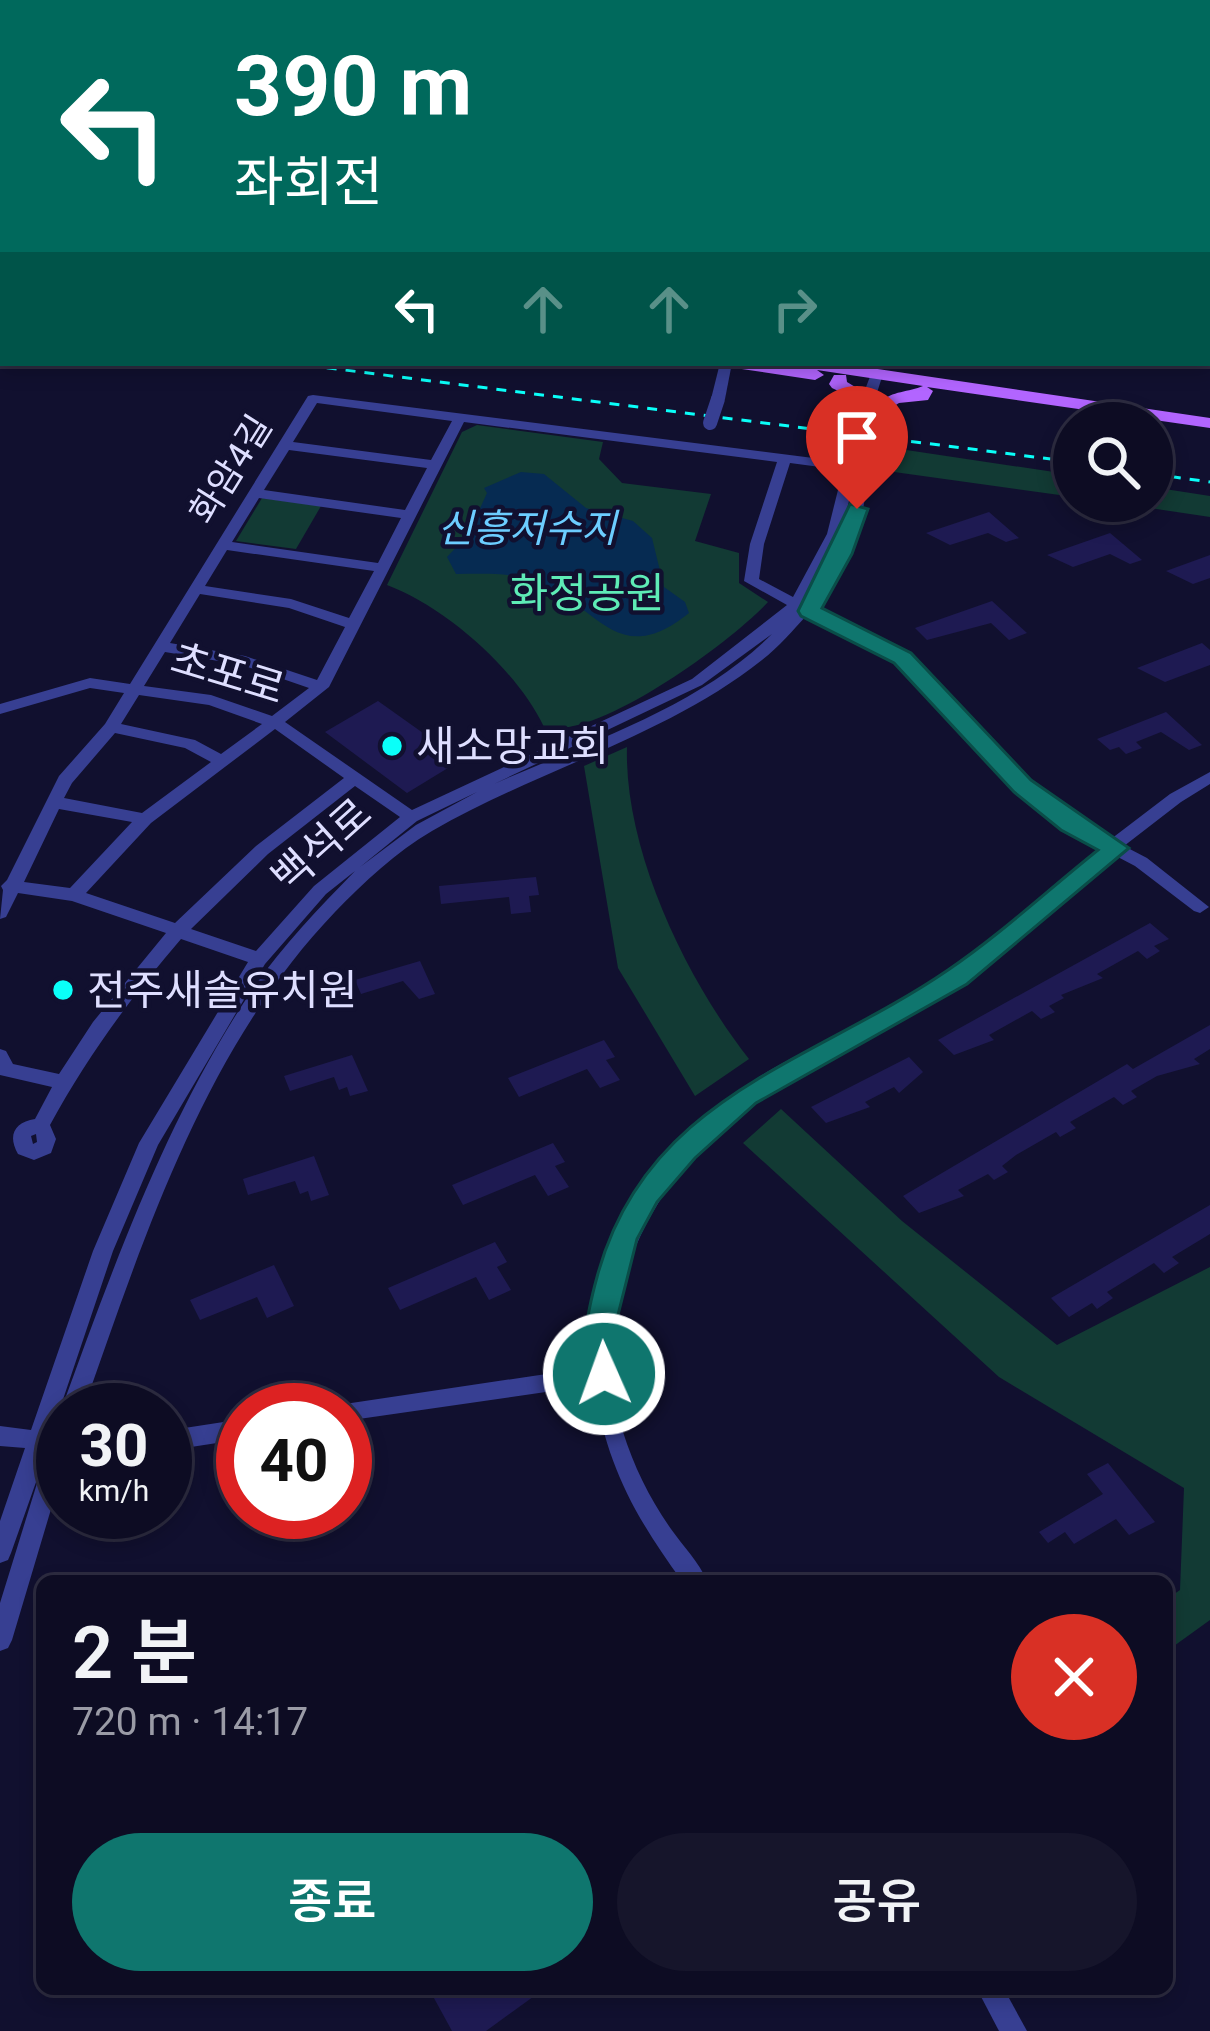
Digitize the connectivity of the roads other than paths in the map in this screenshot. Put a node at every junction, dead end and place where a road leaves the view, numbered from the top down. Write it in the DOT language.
graph roads {
  1 [pos="729,366"];
  2 [pos="751,366"];
  3 [pos="809,366"];
  4 [pos="875,393"];
  5 [pos="1053,410"];
  6 [pos="460,418"];
  7 [pos="1210,423"];
  8 [pos="1173,428"];
  9 [pos="1210,434"];
  10 [pos="284,445"];
  11 [pos="861,447"];
  12 [pos="701,449"];
  13 [pos="784,460"];
  14 [pos="435,465"];
  15 [pos="850,467"];
  16 [pos="254,493"];
  17 [pos="410,515"];
  18 [pos="222,544"];
  19 [pos="383,568"];
  20 [pos="194,589"];
  21 [pos="802,608"];
  22 [pos="354,625"];
  23 [pos="160,646"];
  24 [pos="135,686"];
  25 [pos="321,687"];
  26 [pos="0,709"];
  27 [pos="278,724"];
  28 [pos="111,728"];
  29 [pos="221,760"];
  30 [pos="1210,777"];
  31 [pos="354,779"];
  32 [pos="53,802"];
  33 [pos="411,817"];
  34 [pos="145,819"];
  35 [pos="1116,848"];
  36 [pos="9,886"];
  37 [pos="74,896"];
  38 [pos="1200,907"];
  39 [pos="0,913"];
  40 [pos="180,932"];
  41 [pos="260,959"];
  42 [pos="0,1056"];
  43 [pos="62,1082"];
  44 [pos="40,1127"];
  45 [pos="604,1374"];
  46 [pos="71,1383"];
  47 [pos="82,1383"];
  48 [pos="372,1408"];
  49 [pos="0,1436"];
  50 [pos="36,1439"];
  51 [pos="36,1482"];
  52 [pos="36,1514"];
  53 [pos="0,1553"];
  54 [pos="692,1575"];
  55 [pos="0,1640"];
  56 [pos="993,1995"];
  57 [pos="1014,2031"];
  1 -- 12 [label="street, bridge"];
  2 -- 4 [label="main road"];
  3 -- 4 [label="main road"];
  4 -- 5 [label="main road"];
  4 -- 7 [label="main road"];
  4 -- 11 [label="street, 백석로"];
  6 -- 10 [label="street, 화암4길"];
  6 -- 12 [label="street, 화암4길"];
  6 -- 14 [label="street"];
  8 -- 9 [label="main road"];
  10 -- 14 [label="street"];
  10 -- 16 [label="street, 화암4길"];
  11 -- 15 [label="street, 백석로"];
  11 -- 21 [label="street, 백석로"];
  12 -- 13 [label="street, 화암4길"];
  13 -- 15 [label="street, 화암4길"];
  13 -- 21 [label="street"];
  14 -- 17 [label="street"];
  15 -- 21 [label="street, 백석로"];
  16 -- 17 [label="street"];
  16 -- 18 [label="street, 화암4길"];
  17 -- 19 [label="street"];
  18 -- 19 [label="street"];
  18 -- 20 [label="street, 화암4길"];
  19 -- 22 [label="street"];
  20 -- 22 [label="street"];
  20 -- 23 [label="street, 화암4길"];
  21 -- 33 [label="street, 백석로"];
  21 -- 35 [label="street"];
  21 -- 47 [label="street, 백석로"];
  22 -- 25 [label="street"];
  23 -- 24 [label="street, 화암4길"];
  23 -- 25 [label="street"];
  24 -- 26 [label="street, 초포로"];
  24 -- 27 [label="street, 초포로"];
  24 -- 28 [label="street, 화암4길"];
  25 -- 27 [label="street"];
  27 -- 29 [label="street"];
  27 -- 31 [label="street, 초포로"];
  28 -- 29 [label="street"];
  28 -- 32 [label="street, 화암4길"];
  29 -- 34 [label="street"];
  30 -- 35 [label="street"];
  31 -- 33 [label="street, 초포로"];
  31 -- 40 [label="street"];
  32 -- 34 [label="street"];
  32 -- 36 [label="street, 화암4길"];
  33 -- 41 [label="street, 백석로"];
  34 -- 37 [label="street"];
  35 -- 38 [label="street"];
  35 -- 45 [label="street"];
  36 -- 37 [label="street"];
  36 -- 39 [label="street, 화암4길"];
  37 -- 40 [label="street"];
  40 -- 41 [label="street"];
  40 -- 43 [label="street"];
  41 -- 46 [label="street, 백석로"];
  42 -- 43 [label="street"];
  43 -- 44 [label="street"];
  45 -- 48 [label="street"];
  45 -- 54 [label="street"];
  49 -- 50 [label="street"];
  51 -- 53 [label="street, 백석로"];
  52 -- 55 [label="street, 백석로"];
  56 -- 57 [label="street"];
}
